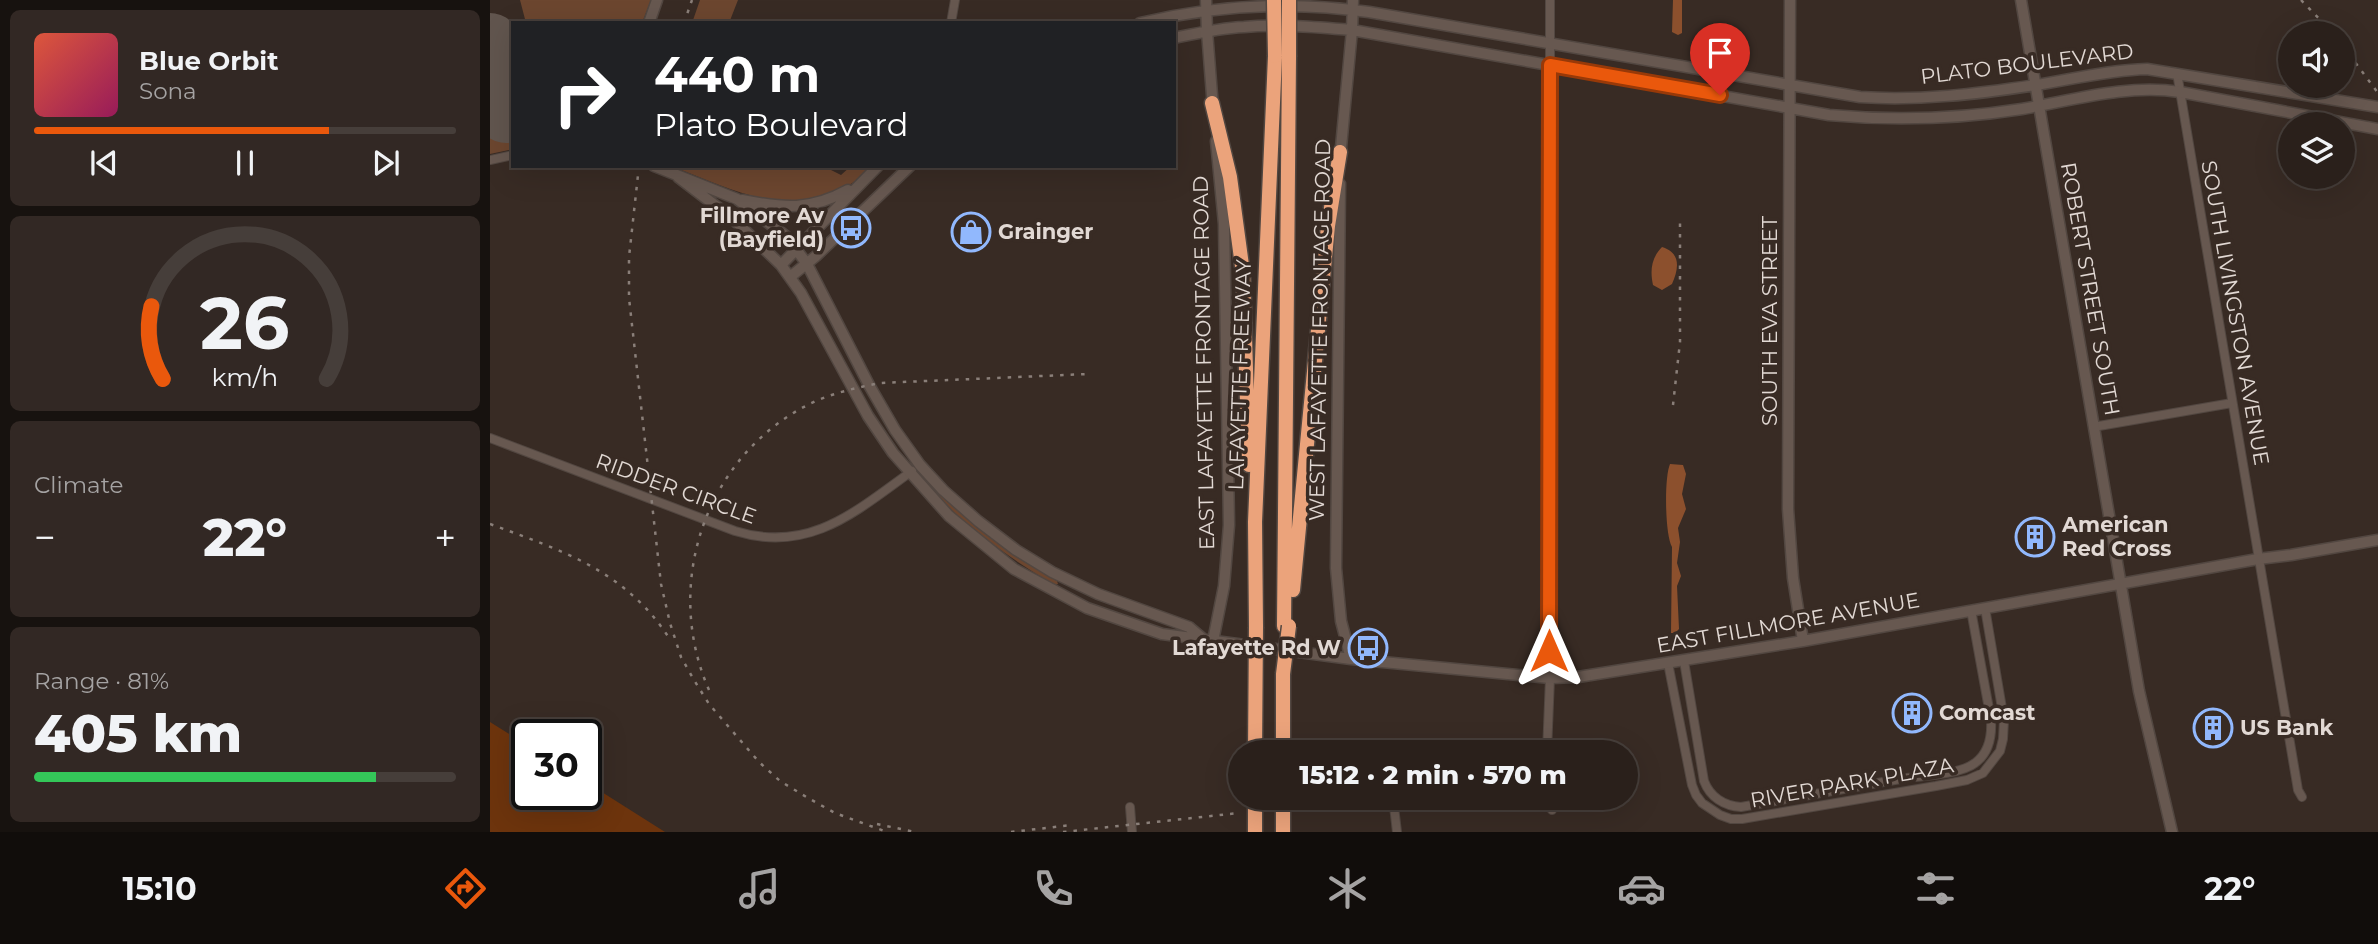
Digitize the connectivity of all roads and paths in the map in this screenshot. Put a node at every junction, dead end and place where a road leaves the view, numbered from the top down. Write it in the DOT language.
graph roads {
  1 [pos="657,0"];
  2 [pos="956,0"];
  3 [pos="1274,0"];
  4 [pos="1289,0"];
  5 [pos="1550,0"];
  6 [pos="1790,0"];
  7 [pos="2021,0"];
  8 [pos="1206,5"];
  9 [pos="1353,5"];
  10 [pos="650,21"];
  11 [pos="951,21"];
  12 [pos="1147,21"];
  13 [pos="1352,30"];
  14 [pos="1207,31"];
  15 [pos="1176,38"];
  16 [pos="1550,44"];
  17 [pos="1282,56"];
  18 [pos="1550,65"];
  19 [pos="2177,73"];
  20 [pos="1788,85"];
  21 [pos="2036,85"];
  22 [pos="2180,92"];
  23 [pos="1213,103"];
  24 [pos="2039,105"];
  25 [pos="1791,107"];
  26 [pos="2378,107"];
  27 [pos="2378,130"];
  28 [pos="1340,152"];
  29 [pos="511,155"];
  30 [pos="490,160"];
  31 [pos="658,168"];
  32 [pos="876,168"];
  33 [pos="908,168"];
  34 [pos="678,177"];
  35 [pos="860,184"];
  36 [pos="737,199"];
  37 [pos="797,248"];
  38 [pos="807,264"];
  39 [pos="781,265"];
  40 [pos="790,277"];
  41 [pos="2232,403"];
  42 [pos="2093,426"];
  43 [pos="490,438"];
  44 [pos="920,465"];
  45 [pos="909,473"];
  46 [pos="1255,522"];
  47 [pos="2378,540"];
  48 [pos="2258,559"];
  49 [pos="2120,584"];
  50 [pos="1985,608"];
  51 [pos="1971,610"];
  52 [pos="1286,626"];
  53 [pos="1207,640"];
  54 [pos="1803,641"];
  55 [pos="1350,659"];
  56 [pos="1684,661"];
  57 [pos="1668,663"];
  58 [pos="1549,678"];
  59 [pos="1255,740"];
  60 [pos="1283,740"];
  61 [pos="1547,740"];
  62 [pos="2302,797"];
  63 [pos="1130,807"];
  64 [pos="1255,810"];
  65 [pos="1283,810"];
  66 [pos="1394,810"];
  67 [pos="1132,832"];
  68 [pos="1255,832"];
  69 [pos="1283,832"];
  70 [pos="1396,832"];
  71 [pos="2172,832"];
  1 -- 10 [label="street"];
  2 -- 11 [label="street"];
  3 -- 17 [label="highway, LAFAYETTE FREEWAY, bridge"];
  4 -- 17 [label="highway, LAFAYETTE FREEWAY, bridge"];
  5 -- 16 [label="street"];
  6 -- 20 [label="street, SOUTH EVA STREET"];
  7 -- 21 [label="street, ROBERT STREET SOUTH"];
  8 -- 9 [label="street, PLATO BOULEVARD"];
  8 -- 12 [label="street, PLATO BOULEVARD"];
  8 -- 14 [label="street, EAST LAFAYETTE FRONTAGE ROAD"];
  9 -- 13 [label="street, WEST LAFAYETTE FRONTAGE ROAD"];
  9 -- 16 [label="street, PLATO BOULEVARD"];
  13 -- 14 [label="street, PLATO BOULEVARD"];
  13 -- 18 [label="street, PLATO BOULEVARD"];
  13 -- 28 [label="street, WEST LAFAYETTE FRONTAGE ROAD"];
  14 -- 15 [label="street, PLATO BOULEVARD"];
  14 -- 23 [label="street, EAST LAFAYETTE FRONTAGE ROAD"];
  16 -- 18 [label="street"];
  16 -- 20 [label="street, PLATO BOULEVARD"];
  17 -- 46 [label="highway, LAFAYETTE FREEWAY"];
  17 -- 52 [label="highway, LAFAYETTE FREEWAY"];
  18 -- 25 [label="street, PLATO BOULEVARD"];
  18 -- 58 [label="street"];
  19 -- 21 [label="street, PLATO BOULEVARD"];
  19 -- 22 [label="street, SOUTH LIVINGSTON AVENUE"];
  19 -- 26 [label="street, PLATO BOULEVARD"];
  20 -- 21 [label="street, PLATO BOULEVARD"];
  20 -- 25 [label="street, SOUTH EVA STREET"];
  21 -- 24 [label="street, ROBERT STREET SOUTH"];
  22 -- 24 [label="street, PLATO BOULEVARD"];
  22 -- 27 [label="street, PLATO BOULEVARD"];
  22 -- 41 [label="street, SOUTH LIVINGSTON AVENUE"];
  23 -- 46 [label="highway"];
  23 -- 53 [label="street, EAST LAFAYETTE FRONTAGE ROAD"];
  24 -- 25 [label="street, PLATO BOULEVARD"];
  24 -- 42 [label="street, ROBERT STREET SOUTH"];
  25 -- 54 [label="street, SOUTH EVA STREET"];
  28 -- 52 [label="highway"];
  28 -- 55 [label="street, WEST LAFAYETTE FRONTAGE ROAD"];
  29 -- 30 [label="street"];
  31 -- 34 [label="street"];
  32 -- 35 [label="street"];
  33 -- 38 [label="street"];
  34 -- 36 [label="street"];
  34 -- 39 [label="street, EAST FILLMORE AVENUE"];
  35 -- 36 [label="street"];
  35 -- 37 [label="street"];
  36 -- 37 [label="street, EAST FILLMORE AVENUE"];
  37 -- 38 [label="street, EAST FILLMORE AVENUE"];
  37 -- 39 [label="street"];
  38 -- 40 [label="street"];
  38 -- 44 [label="street, EAST FILLMORE AVENUE"];
  39 -- 40 [label="street, EAST FILLMORE AVENUE"];
  40 -- 45 [label="street, EAST FILLMORE AVENUE"];
  41 -- 42 [label="street"];
  41 -- 48 [label="street, SOUTH LIVINGSTON AVENUE"];
  42 -- 49 [label="street, ROBERT STREET SOUTH"];
  43 -- 45 [label="street, RIDDER CIRCLE"];
  44 -- 45 [label="street, RIDDER CIRCLE"];
  44 -- 53 [label="street, EAST FILLMORE AVENUE"];
  45 -- 53 [label="street, EAST FILLMORE AVENUE"];
  46 -- 59 [label="highway, LAFAYETTE FREEWAY, bridge"];
  47 -- 48 [label="street, EAST FILLMORE AVENUE"];
  48 -- 49 [label="street, EAST FILLMORE AVENUE"];
  48 -- 62 [label="street, SOUTH LIVINGSTON AVENUE"];
  49 -- 50 [label="street, EAST FILLMORE AVENUE"];
  49 -- 71 [label="street, ROBERT STREET SOUTH"];
  50 -- 51 [label="street, EAST FILLMORE AVENUE"];
  50 -- 57 [label="street, RIVER PARK PLAZA"];
  51 -- 54 [label="street, EAST FILLMORE AVENUE"];
  51 -- 56 [label="street, RIVER PARK PLAZA"];
  52 -- 60 [label="highway, bridge"];
  53 -- 55 [label="street, EAST FILLMORE AVENUE"];
  54 -- 56 [label="street, EAST FILLMORE AVENUE"];
  55 -- 58 [label="street, EAST FILLMORE AVENUE"];
  56 -- 57 [label="street, EAST FILLMORE AVENUE"];
  57 -- 58 [label="street, EAST FILLMORE AVENUE"];
  58 -- 61 [label="street"];
  63 -- 67 [label="street"];
  64 -- 68 [label="highway, bridge"];
  65 -- 69 [label="highway"];
  66 -- 70 [label="street"];
}
